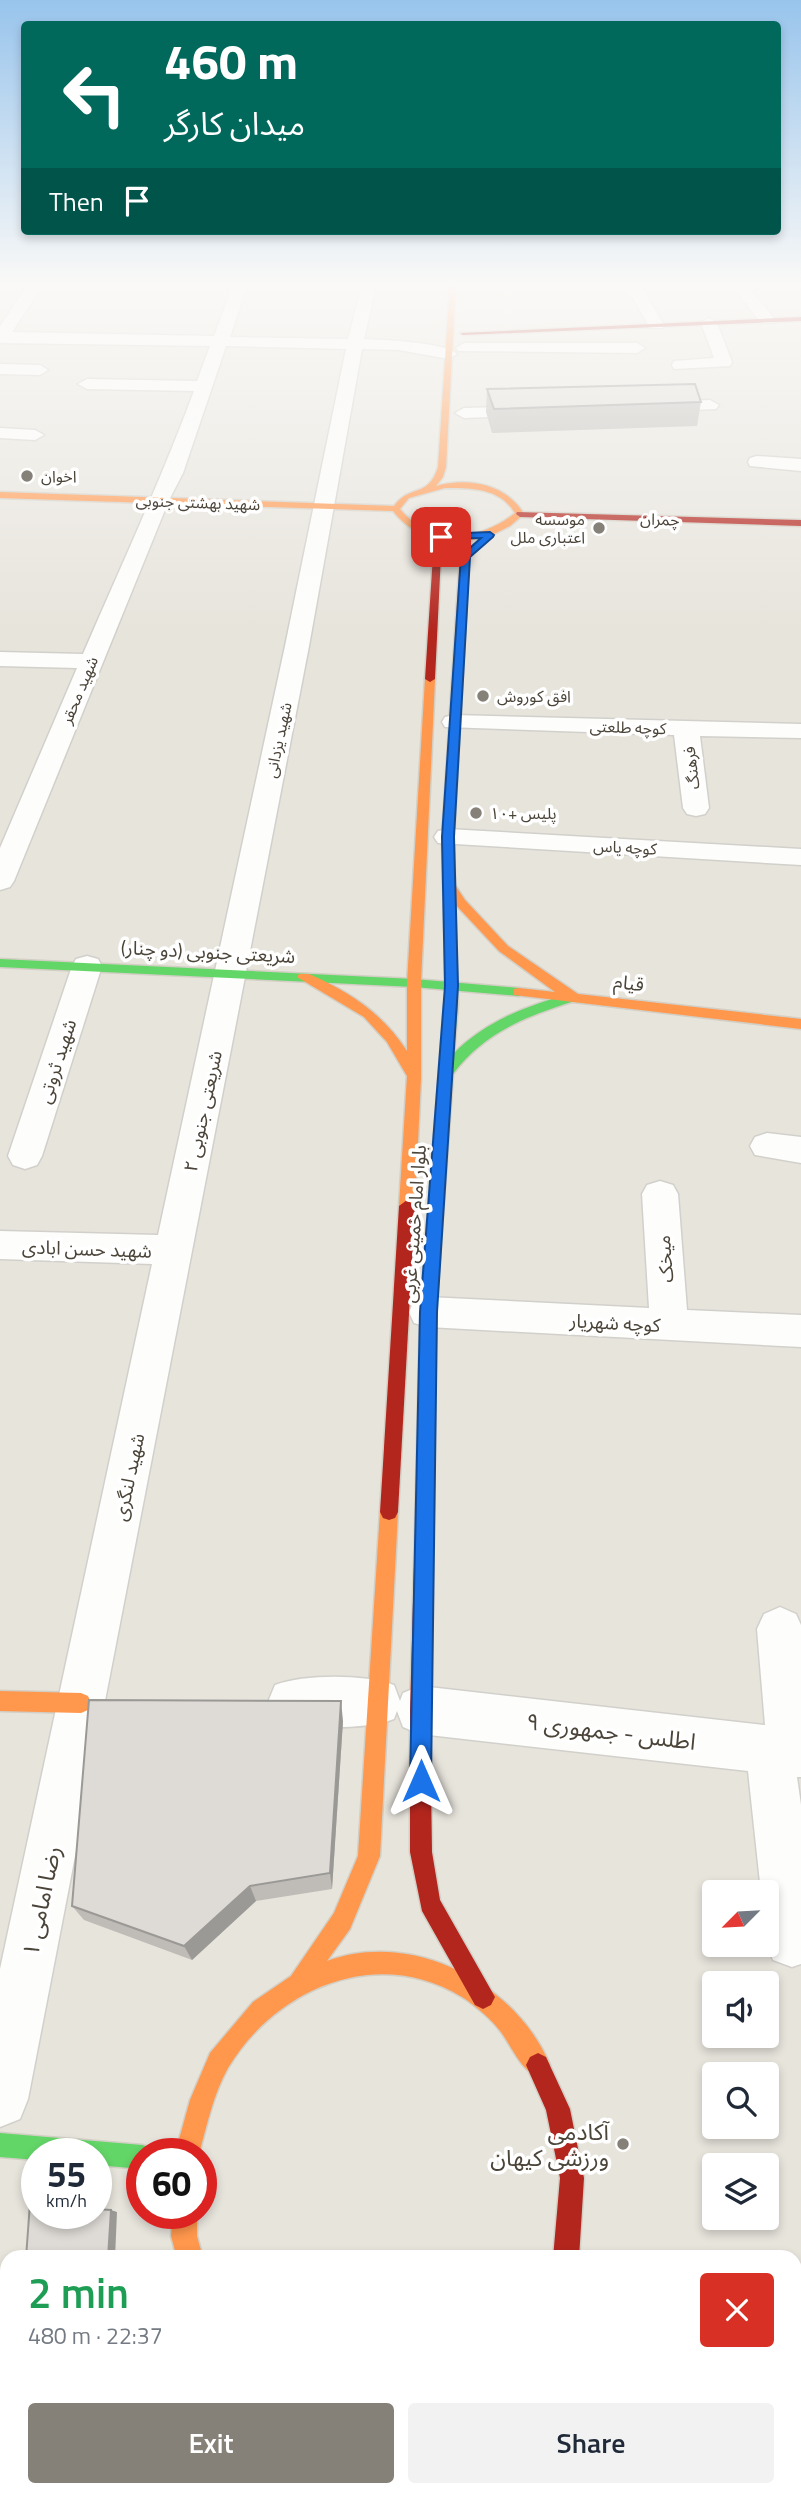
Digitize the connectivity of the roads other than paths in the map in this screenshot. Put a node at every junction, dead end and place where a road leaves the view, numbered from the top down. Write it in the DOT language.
graph roads {
  1 [pos="200,399"];
  2 [pos="345,399"];
  3 [pos="452,399"];
  4 [pos="710,405"];
  5 [pos="631,408"];
  6 [pos="552,410"];
  7 [pos="464,413"];
  8 [pos="0,433"];
  9 [pos="35,435"];
  10 [pos="757,463"];
  11 [pos="801,465"];
  12 [pos="464,468"];
  13 [pos="478,487"];
  14 [pos="430,488"];
  15 [pos="0,495"];
  16 [pos="159,500"];
  17 [pos="325,506"];
  18 [pos="396,509"];
  19 [pos="520,514"];
  20 [pos="801,523"];
  21 [pos="425,534"];
  22 [pos="490,535"];
  23 [pos="0,659"];
  24 [pos="91,661"];
  25 [pos="454,722"];
  26 [pos="687,728"];
  27 [pos="801,731"];
  28 [pos="696,808"];
  29 [pos="448,837"];
  30 [pos="801,858"];
  31 [pos="0,881"];
  32 [pos="449,884"];
  33 [pos="0,962"];
  34 [pos="87,967"];
  35 [pos="231,972"];
  36 [pos="304,978"];
  37 [pos="414,983"];
  38 [pos="452,986"];
  39 [pos="573,997"];
  40 [pos="801,1024"];
  41 [pos="444,1076"];
  42 [pos="414,1078"];
  43 [pos="767,1146"];
  44 [pos="801,1150"];
  45 [pos="25,1156"];
  46 [pos="660,1194"];
  47 [pos="0,1245"];
  48 [pos="174,1250"];
  49 [pos="428,1312"];
  50 [pos="669,1325"];
  51 [pos="801,1331"];
  52 [pos="780,1629"];
  53 [pos="0,1701"];
  54 [pos="256,1702"];
  55 [pos="102,1703"];
  56 [pos="399,1706"];
  57 [pos="787,1751"];
  58 [pos="792,1941"];
  59 [pos="301,1979"];
  60 [pos="483,1997"];
  61 [pos="0,2099"];
  62 [pos="191,2138"];
  63 [pos="0,2145"];
  64 [pos="126,2156"];
  65 [pos="184,2229"];
  66 [pos="188,2250"];
  67 [pos="567,2250"];
  1 -- 16 [label="street, شهید محقر"];
  2 -- 17 [label="street, شهید یزدانی"];
  3 -- 14 [label="main road"];
  4 -- 5 [label="street"];
  6 -- 7 [label="street"];
  8 -- 9 [label="street"];
  10 -- 11 [label="street"];
  12 -- 13 [label="main road"];
  13 -- 14 [label="main road"];
  13 -- 19 [label="main road"];
  14 -- 18 [label="main road"];
  15 -- 16 [label="main road, شهید بهشتی جنوبی"];
  16 -- 17 [label="main road, شهید بهشتی جنوبی"];
  16 -- 24 [label="street, شهید محقر"];
  17 -- 18 [label="main road, شهید بهشتی جنوبی"];
  17 -- 35 [label="street, شهید یزدانی"];
  18 -- 21 [label="main road"];
  19 -- 20 [label="main road, چمران"];
  19 -- 22 [label="main road, بلوار امام خمینی غربی"];
  21 -- 22 [label="main road"];
  21 -- 37 [label="main road, بلوار امام خمینی غربی"];
  22 -- 25 [label="main road, بلوار امام خمینی غربی"];
  23 -- 24 [label="street"];
  24 -- 31 [label="street, شهید محقر"];
  25 -- 26 [label="street, کوچه طلعتی"];
  25 -- 29 [label="main road, بلوار امام خمینی غربی"];
  26 -- 27 [label="street, کوچه طلعتی"];
  26 -- 28 [label="street, فرهنگ"];
  29 -- 30 [label="street, کوچه یاس"];
  29 -- 32 [label="main road, بلوار امام خمینی غربی"];
  32 -- 38 [label="main road, بلوار امام خمینی غربی"];
  32 -- 39 [label="main road"];
  33 -- 34 [label="main road, شریعتی جنوبی (دو چنار)"];
  34 -- 35 [label="main road, شریعتی جنوبی (دو چنار)"];
  34 -- 45 [label="street, شهید ثروتی"];
  35 -- 36 [label="main road, شریعتی جنوبی (دو چنار)"];
  35 -- 48 [label="street, شریعتی جنوبی ۲"];
  36 -- 37 [label="main road, شریعتی جنوبی (دو چنار)"];
  36 -- 42 [label="main road"];
  37 -- 38 [label="main road, شریعتی جنوبی (دو چنار)"];
  37 -- 42 [label="main road, بلوار امام خمینی غربی"];
  38 -- 39 [label="main road, قیام"];
  38 -- 41 [label="main road, بلوار امام خمینی غربی"];
  39 -- 40 [label="main road, قیام"];
  39 -- 41 [label="main road"];
  41 -- 49 [label="main road, بلوار امام خمینی غربی"];
  42 -- 56 [label="main road, بلوار امام خمینی غربی"];
  43 -- 44 [label="street"];
  46 -- 50 [label="street, میخک"];
  47 -- 48 [label="street, شهید حسن ابادی"];
  48 -- 55 [label="street, شهید لنگری"];
  49 -- 50 [label="street, کوچه شهریار"];
  49 -- 56 [label="main road, بلوار امام خمینی غربی"];
  50 -- 51 [label="street, کوچه شهریار"];
  52 -- 57 [label="street"];
  53 -- 55 [label="main road"];
  54 -- 56 [label="street, اطلس - جمهوری ۹"];
  55 -- 61 [label="street, رضا امامی ۱"];
  56 -- 57 [label="street, اطلس - جمهوری ۹"];
  56 -- 59 [label="main road, بلوار امام خمینی غربی"];
  56 -- 60 [label="main road, بلوار امام خمینی غربی"];
  57 -- 58 [label="street"];
  59 -- 60 [label="main road"];
  59 -- 62 [label="main road"];
  60 -- 67 [label="main road"];
  63 -- 64 [label="main road"];
  65 -- 66 [label="main road"];
}
